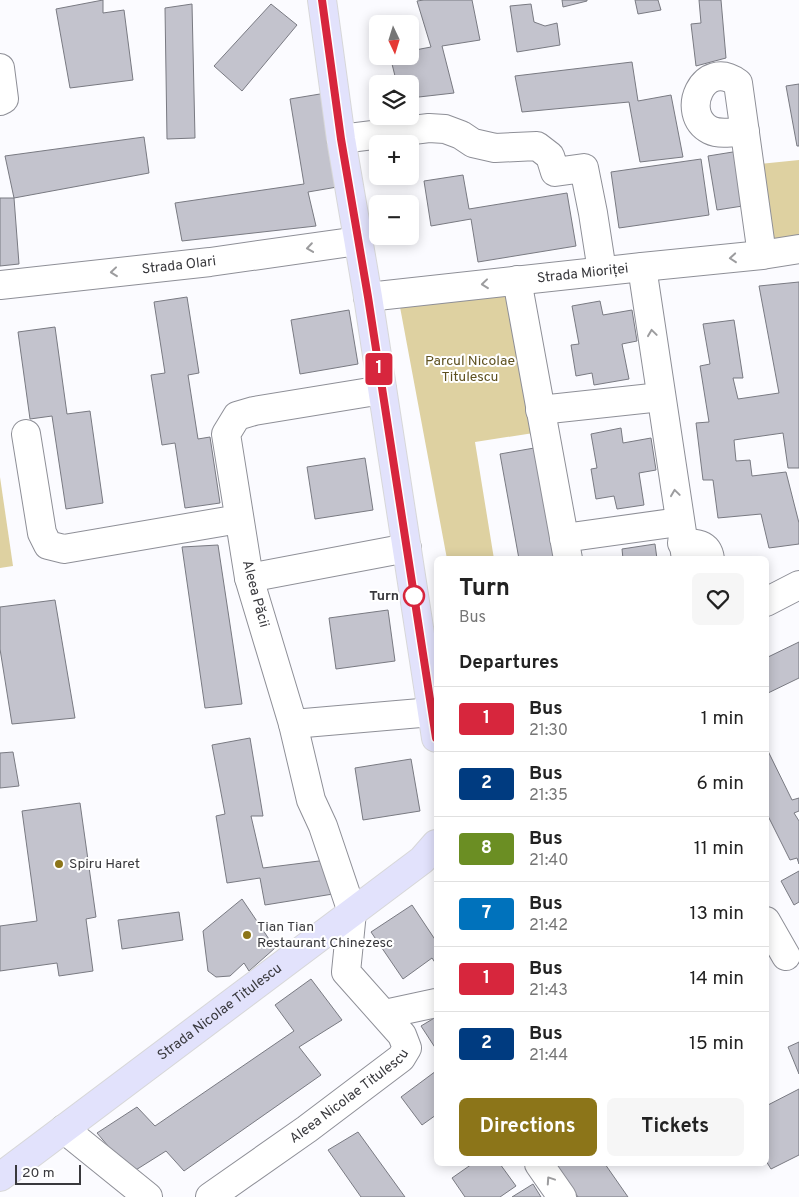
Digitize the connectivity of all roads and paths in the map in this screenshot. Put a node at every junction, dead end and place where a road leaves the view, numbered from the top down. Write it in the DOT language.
graph roads {
  1 [pos="322,0"];
  2 [pos="0,68"];
  3 [pos="0,101"];
  4 [pos="745,131"];
  5 [pos="341,139"];
  6 [pos="358,241"];
  7 [pos="799,250"];
  8 [pos="762,255"];
  9 [pos="642,266"];
  10 [pos="602,271"];
  11 [pos="517,280"];
  12 [pos="0,285"];
  13 [pos="368,297"];
  14 [pos="382,390"];
  15 [pos="661,397"];
  16 [pos="540,410"];
  17 [pos="26,434"];
  18 [pos="239,519"];
  19 [pos="682,541"];
  20 [pos="407,548"];
  21 [pos="566,549"];
  22 [pos="710,556"];
  23 [pos="249,578"];
  24 [pos="799,585"];
  25 [pos="769,600"];
  26 [pos="293,724"];
  27 [pos="434,725"];
  28 [pos="434,846"];
  29 [pos="352,912"];
  30 [pos="769,927"];
  31 [pos="784,957"];
  32 [pos="434,1003"];
  33 [pos="385,1014"];
  34 [pos="64,1129"];
  35 [pos="540,1166"];
  36 [pos="0,1177"];
  37 [pos="148,1197"];
  38 [pos="210,1197"];
  39 [pos="562,1197"];
  1 -- 5 [label="main road"];
  2 -- 3 [label="street"];
  4 -- 8 [label="street"];
  5 -- 6 [label="main road"];
  5 -- 10 [label="street"];
  6 -- 12 [label="street, Strada Olari, one-way"];
  6 -- 13 [label="main road"];
  7 -- 8 [label="street, Strada Mioriței"];
  8 -- 9 [label="street, Strada Mioriței, one-way"];
  9 -- 10 [label="street, Strada Mioriței"];
  15 -- 9 [label="street, one-way"];
  10 -- 11 [label="street, Strada Mioriței"];
  11 -- 13 [label="street, Strada Mioriței, one-way"];
  11 -- 16 [label="street"];
  13 -- 14 [label="main road"];
  14 -- 18 [label="street, Aleea Păcii"];
  14 -- 20 [label="main road"];
  15 -- 16 [label="street"];
  19 -- 15 [label="street, one-way"];
  16 -- 21 [label="street"];
  17 -- 18 [label="street"];
  18 -- 23 [label="street, Aleea Păcii"];
  19 -- 21 [label="street"];
  19 -- 22 [label="street"];
  20 -- 23 [label="street"];
  20 -- 27 [label="main road"];
  23 -- 26 [label="street, Aleea Păcii"];
  24 -- 25 [label="street"];
  26 -- 27 [label="street"];
  26 -- 29 [label="street, Aleea Păcii"];
  28 -- 29 [label="main road, Strada Nicolae Titulescu"];
  29 -- 33 [label="street, Aleea Nicolae Titulescu"];
  29 -- 34 [label="main road, Strada Nicolae Titulescu"];
  30 -- 31 [label="street"];
  32 -- 33 [label="street"];
  33 -- 38 [label="street, Aleea Nicolae Titulescu"];
  34 -- 36 [label="main road, Strada Nicolae Titulescu"];
  34 -- 37 [label="street"];
  39 -- 35 [label="street, one-way"];
}
